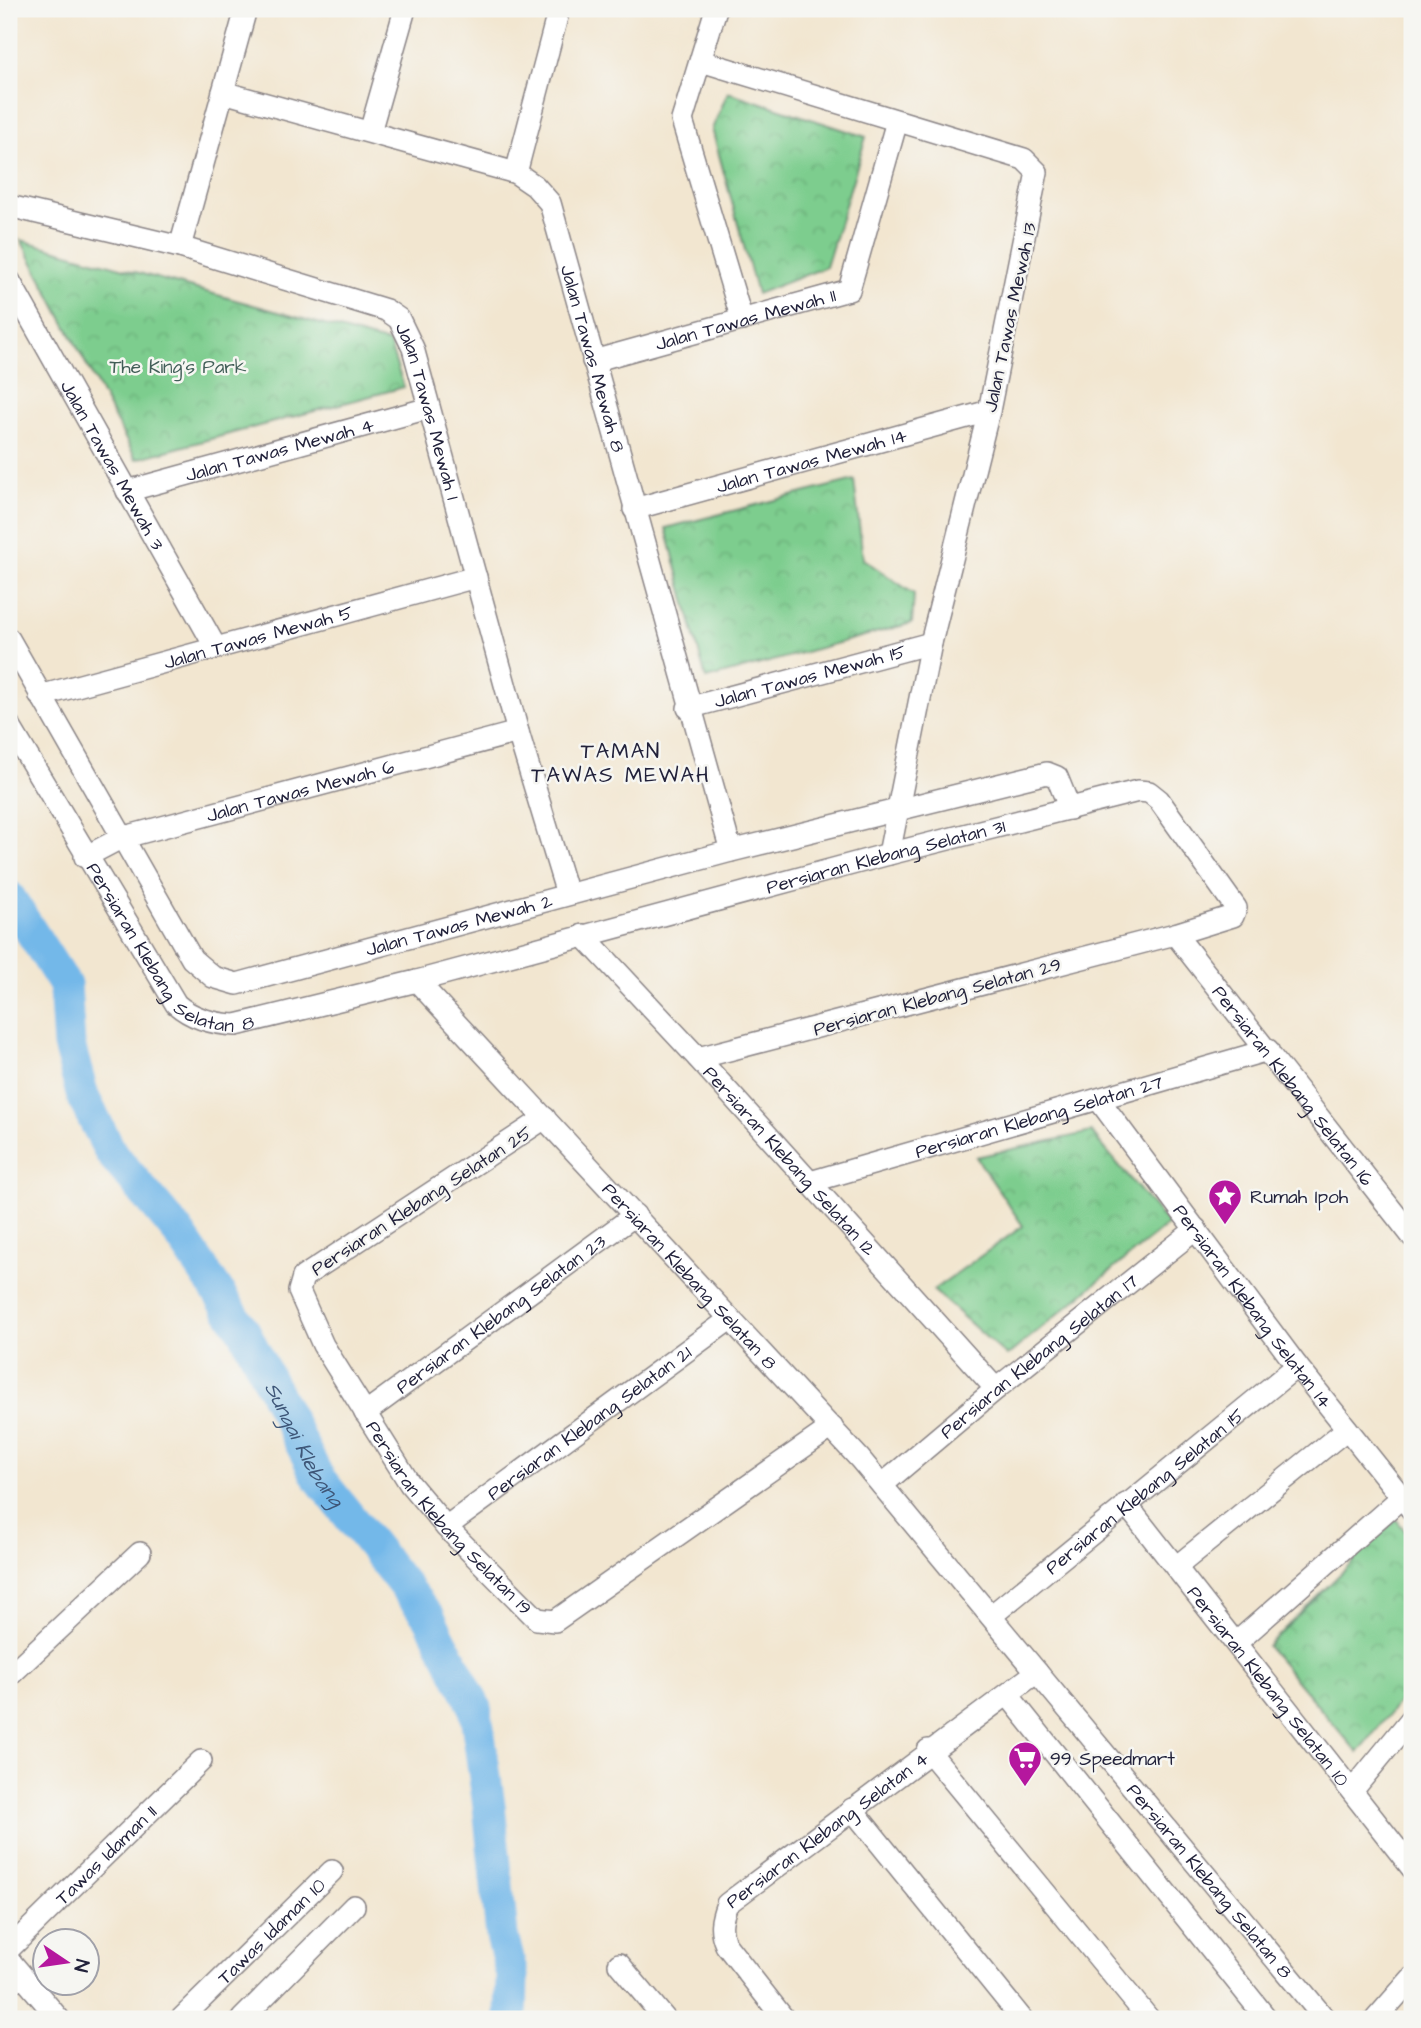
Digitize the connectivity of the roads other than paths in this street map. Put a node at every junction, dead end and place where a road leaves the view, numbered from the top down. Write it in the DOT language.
graph roads {
  1 [pos="247,9"];
  2 [pos="405,9"];
  3 [pos="559,9"];
  4 [pos="716,9"];
  5 [pos="701,61"];
  6 [pos="223,92"];
  7 [pos="897,121"];
  8 [pos="370,132"];
  9 [pos="516,173"];
  10 [pos="9,206"];
  11 [pos="180,247"];
  12 [pos="9,280"];
  13 [pos="742,320"];
  14 [pos="593,361"];
  15 [pos="429,408"];
  16 [pos="989,411"];
  17 [pos="128,491"];
  18 [pos="634,509"];
  19 [pos="476,577"];
  20 [pos="9,639"];
  21 [pos="931,643"];
  22 [pos="216,648"];
  23 [pos="40,696"];
  24 [pos="688,708"];
  25 [pos="9,725"];
  26 [pos="518,732"];
  27 [pos="897,809"];
  28 [pos="1070,809"];
  29 [pos="121,838"];
  30 [pos="731,851"];
  31 [pos="889,854"];
  32 [pos="85,857"];
  33 [pos="567,894"];
  34 [pos="1175,934"];
  35 [pos="583,935"];
  36 [pos="417,981"];
  37 [pos="1268,1050"];
  38 [pos="698,1058"];
  39 [pos="1100,1100"];
  40 [pos="545,1118"];
  41 [pos="810,1182"];
  42 [pos="635,1215"];
  43 [pos="1196,1229"];
  44 [pos="1412,1237"];
  45 [pos="299,1283"];
  46 [pos="730,1319"];
  47 [pos="1297,1366"];
  48 [pos="996,1389"];
  49 [pos="365,1413"];
  50 [pos="832,1427"];
  51 [pos="1347,1429"];
  52 [pos="882,1485"];
  53 [pos="1126,1504"];
  54 [pos="1407,1504"];
  55 [pos="446,1527"];
  56 [pos="140,1553"];
  57 [pos="1176,1567"];
  58 [pos="991,1616"];
  59 [pos="1236,1643"];
  60 [pos="1037,1672"];
  61 [pos="9,1676"];
  62 [pos="1007,1695"];
  63 [pos="1412,1718"];
  64 [pos="929,1750"];
  65 [pos="201,1761"];
  66 [pos="1352,1791"];
  67 [pos="852,1809"];
  68 [pos="1412,1868"];
  69 [pos="332,1871"];
  70 [pos="354,1906"];
  71 [pos="9,1950"];
  72 [pos="9,1960"];
  73 [pos="619,1964"];
  74 [pos="1412,1978"];
  75 [pos="60,2019"];
  76 [pos="181,2019"];
  77 [pos="242,2019"];
  78 [pos="665,2019"];
  79 [pos="784,2019"];
  80 [pos="1022,2019"];
  81 [pos="1149,2019"];
  82 [pos="1267,2019"];
  83 [pos="1325,2019"];
  84 [pos="1377,2019"];
  1 -- 6 [label="street"];
  2 -- 8 [label="street"];
  3 -- 9 [label="street"];
  4 -- 5 [label="street"];
  5 -- 7 [label="street, Jalan Tawas Mewah 13"];
  5 -- 13 [label="street"];
  6 -- 8 [label="street, Jalan Tawas Mewah 8"];
  6 -- 11 [label="street"];
  7 -- 13 [label="street, Jalan Tawas Mewah 11"];
  7 -- 16 [label="street, Jalan Tawas Mewah 13"];
  8 -- 9 [label="street, Jalan Tawas Mewah 8"];
  9 -- 14 [label="street, Jalan Tawas Mewah 8"];
  10 -- 11 [label="street, Jalan Tawas Mewah 1"];
  11 -- 15 [label="street, Jalan Tawas Mewah 1"];
  12 -- 17 [label="street, Jalan Tawas Mewah 3"];
  13 -- 14 [label="street, Jalan Tawas Mewah 11"];
  14 -- 18 [label="street, Jalan Tawas Mewah 8"];
  15 -- 17 [label="street, Jalan Tawas Mewah 4"];
  15 -- 19 [label="street, Jalan Tawas Mewah 1"];
  16 -- 18 [label="street, Jalan Tawas Mewah 14"];
  16 -- 21 [label="street, Jalan Tawas Mewah 13"];
  17 -- 22 [label="street, Jalan Tawas Mewah 3"];
  18 -- 24 [label="street, Jalan Tawas Mewah 8"];
  19 -- 22 [label="street, Jalan Tawas Mewah 5"];
  19 -- 26 [label="street, Jalan Tawas Mewah 1"];
  20 -- 23 [label="street, Jalan Tawas Mewah 2"];
  21 -- 24 [label="street, Jalan Tawas Mewah 15"];
  21 -- 27 [label="street, Jalan Tawas Mewah 13"];
  22 -- 23 [label="street, Jalan Tawas Mewah 5"];
  23 -- 29 [label="street, Jalan Tawas Mewah 2"];
  24 -- 30 [label="street, Jalan Tawas Mewah 8"];
  25 -- 32 [label="street, Persiaran Klebang Selatan 8"];
  26 -- 29 [label="street, Jalan Tawas Mewah 6"];
  26 -- 33 [label="street, Jalan Tawas Mewah 1"];
  27 -- 28 [label="street, Jalan Tawas Mewah 2"];
  27 -- 30 [label="street, Jalan Tawas Mewah 2"];
  27 -- 31 [label="street, Jalan Tawas Mewah 13"];
  28 -- 31 [label="street, Persiaran Klebang Selatan 31"];
  28 -- 34 [label="street, Persiaran Klebang Selatan 31"];
  29 -- 32 [label="street, Jalan Tawas Mewah 6"];
  29 -- 33 [label="street, Jalan Tawas Mewah 2"];
  30 -- 33 [label="street, Jalan Tawas Mewah 2"];
  31 -- 35 [label="street, Persiaran Klebang Selatan 31"];
  32 -- 36 [label="street, Persiaran Klebang Selatan 8"];
  34 -- 37 [label="street, Persiaran Klebang Selatan 16"];
  34 -- 38 [label="street, Persiaran Klebang Selatan 29"];
  35 -- 36 [label="street, Persiaran Klebang Selatan 31"];
  35 -- 38 [label="street, Persiaran Klebang Selatan 12"];
  36 -- 40 [label="street, Persiaran Klebang Selatan 8"];
  37 -- 39 [label="street, Persiaran Klebang Selatan 27"];
  37 -- 44 [label="street, Persiaran Klebang Selatan 16"];
  38 -- 41 [label="street, Persiaran Klebang Selatan 12"];
  39 -- 41 [label="street, Persiaran Klebang Selatan 27"];
  39 -- 43 [label="street, Persiaran Klebang Selatan 14"];
  40 -- 42 [label="street, Persiaran Klebang Selatan 8"];
  40 -- 45 [label="street, Persiaran Klebang Selatan 25"];
  41 -- 48 [label="street, Persiaran Klebang Selatan 12"];
  42 -- 46 [label="street, Persiaran Klebang Selatan 8"];
  42 -- 49 [label="street, Persiaran Klebang Selatan 23"];
  43 -- 47 [label="street, Persiaran Klebang Selatan 14"];
  43 -- 48 [label="street, Persiaran Klebang Selatan 17"];
  45 -- 49 [label="street, Persiaran Klebang Selatan 19"];
  46 -- 50 [label="street, Persiaran Klebang Selatan 8"];
  46 -- 55 [label="street, Persiaran Klebang Selatan 21"];
  47 -- 51 [label="street, Persiaran Klebang Selatan 14"];
  47 -- 53 [label="street, Persiaran Klebang Selatan 15"];
  48 -- 52 [label="street, Persiaran Klebang Selatan 17"];
  49 -- 55 [label="street, Persiaran Klebang Selatan 19"];
  50 -- 52 [label="street, Persiaran Klebang Selatan 8"];
  50 -- 55 [label="street, Persiaran Klebang Selatan 19"];
  51 -- 54 [label="street, Persiaran Klebang Selatan 14"];
  51 -- 57 [label="street"];
  52 -- 58 [label="street, Persiaran Klebang Selatan 8"];
  53 -- 57 [label="street, Persiaran Klebang Selatan 10"];
  53 -- 58 [label="street, Persiaran Klebang Selatan 15"];
  54 -- 59 [label="street"];
  56 -- 61 [label="street"];
  57 -- 59 [label="street, Persiaran Klebang Selatan 10"];
  58 -- 60 [label="street, Persiaran Klebang Selatan 8"];
  59 -- 66 [label="street, Persiaran Klebang Selatan 10"];
  60 -- 62 [label="street, Persiaran Klebang Selatan 4"];
  60 -- 83 [label="street, Persiaran Klebang Selatan 8"];
  62 -- 64 [label="street, Persiaran Klebang Selatan 4"];
  62 -- 82 [label="street"];
  63 -- 66 [label="street"];
  64 -- 67 [label="street, Persiaran Klebang Selatan 4"];
  64 -- 81 [label="street"];
  65 -- 71 [label="street, Tawas Idaman 11"];
  66 -- 68 [label="street, Persiaran Klebang Selatan 10"];
  67 -- 79 [label="street, Persiaran Klebang Selatan 4"];
  67 -- 80 [label="street"];
  69 -- 76 [label="street, Tawas Idaman 10"];
  70 -- 77 [label="street"];
  72 -- 75 [label="street"];
  73 -- 78 [label="street"];
  74 -- 84 [label="street"];
}
